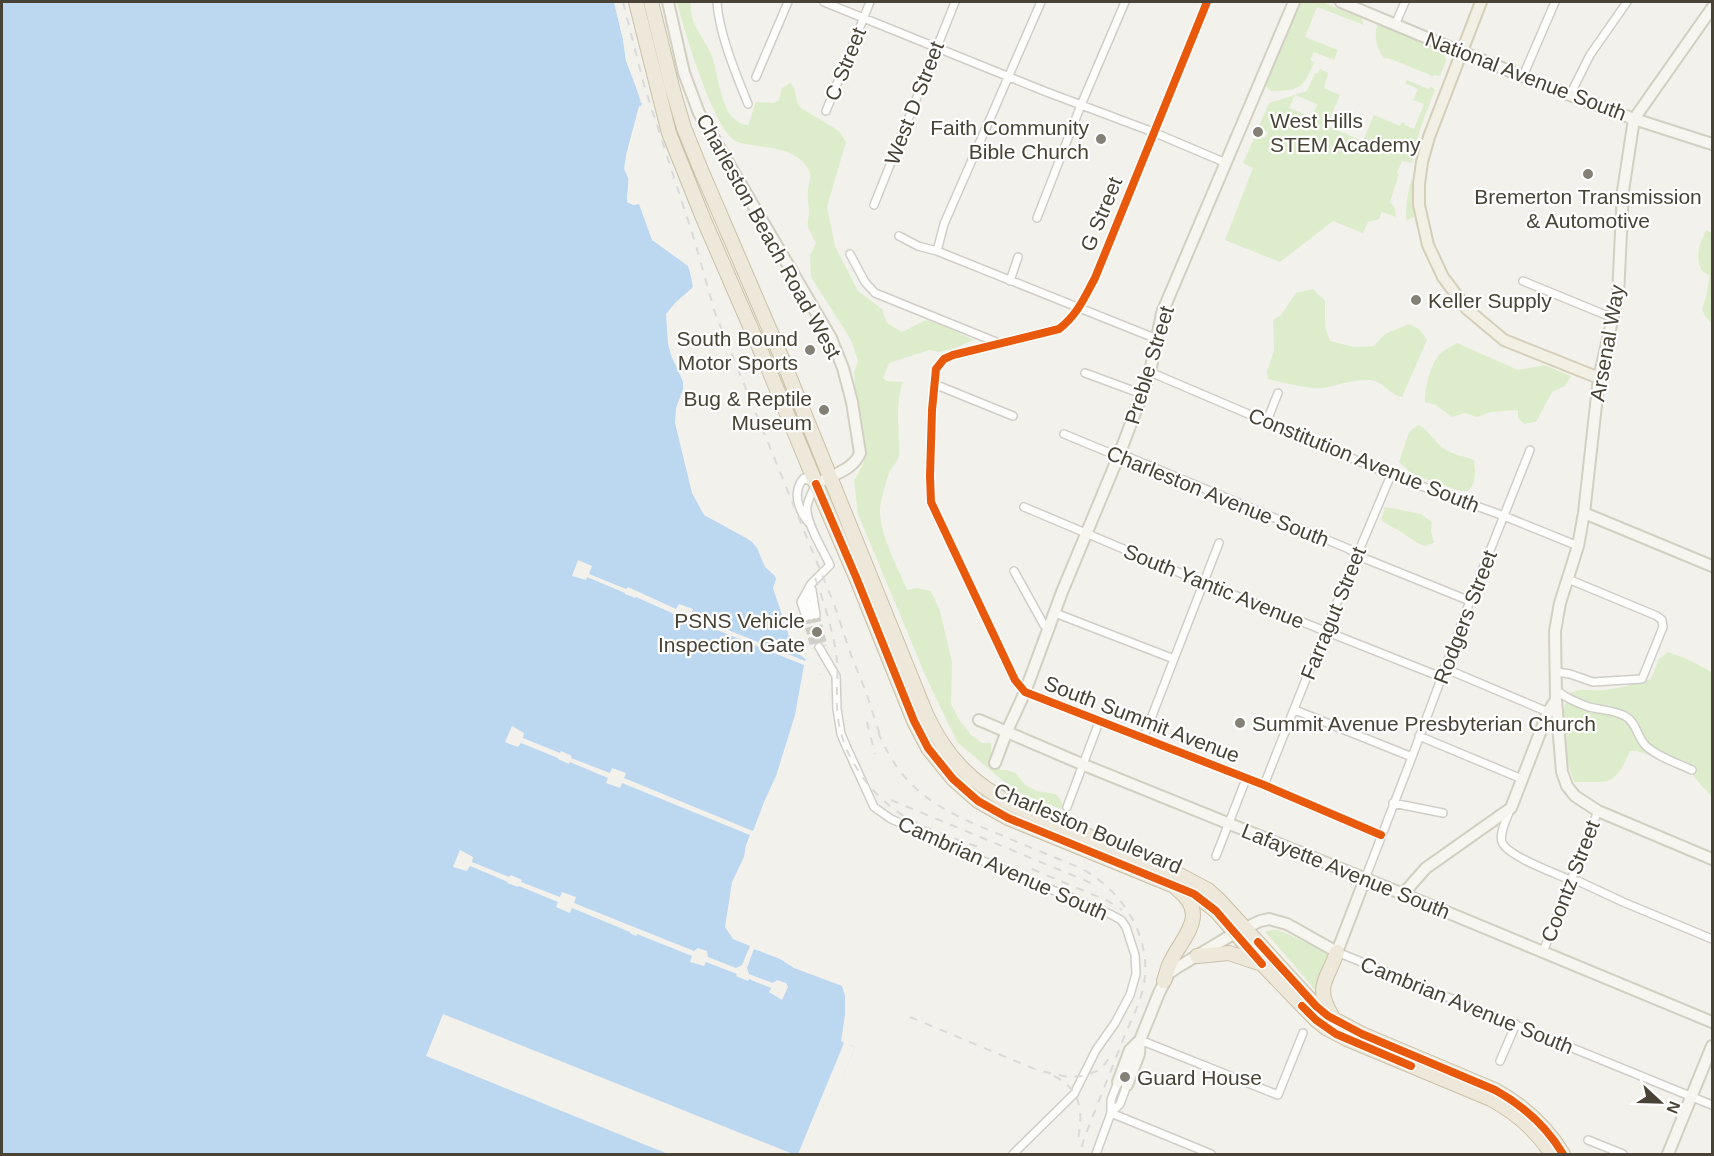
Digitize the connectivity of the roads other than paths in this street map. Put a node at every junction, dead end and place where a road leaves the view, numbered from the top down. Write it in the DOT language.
graph roads {
  1 [pos="636,2"];
  2 [pos="651,2"];
  3 [pos="668,2"];
  4 [pos="717,2"];
  5 [pos="788,2"];
  6 [pos="824,2"];
  7 [pos="870,2"];
  8 [pos="955,2"];
  9 [pos="1041,2"];
  10 [pos="1125,2"];
  11 [pos="1207,2"];
  12 [pos="1294,2"];
  13 [pos="1341,2"];
  14 [pos="1405,2"];
  15 [pos="1481,2"];
  16 [pos="1555,2"];
  17 [pos="1627,2"];
  18 [pos="1713,8"];
  19 [pos="864,17"];
  20 [pos="1395,25"];
  21 [pos="936,47"];
  22 [pos="1461,52"];
  23 [pos="1009,76"];
  24 [pos="1523,76"];
  25 [pos="756,77"];
  26 [pos="1570,95"];
  27 [pos="748,104"];
  28 [pos="1081,105"];
  29 [pos="826,111"];
  30 [pos="1634,119"];
  31 [pos="1153,132"];
  32 [pos="1713,144"];
  33 [pos="1226,163"];
  34 [pos="874,205"];
  35 [pos="1037,218"];
  36 [pos="900,236"];
  37 [pos="937,251"];
  38 [pos="850,254"];
  39 [pos="1018,257"];
  40 [pos="1010,281"];
  41 [pos="1523,281"];
  42 [pos="1079,308"];
  43 [pos="1613,318"];
  44 [pos="1157,339"];
  45 [pos="1001,344"];
  46 [pos="1150,372"];
  47 [pos="1085,373"];
  48 [pos="1599,378"];
  49 [pos="934,384"];
  50 [pos="1278,393"];
  51 [pos="1142,394"];
  52 [pos="1013,416"];
  53 [pos="1267,421"];
  54 [pos="1064,434"];
  55 [pos="1530,450"];
  56 [pos="1119,455"];
  57 [pos="1390,475"];
  58 [pos="831,477"];
  59 [pos="816,484"];
  60 [pos="1024,507"];
  61 [pos="1584,513"];
  62 [pos="1504,516"];
  63 [pos="810,524"];
  64 [pos="1087,533"];
  65 [pos="1220,543"];
  66 [pos="1578,546"];
  67 [pos="1357,555"];
  68 [pos="1713,566"];
  69 [pos="1014,571"];
  70 [pos="1568,579"];
  71 [pos="1204,583"];
  72 [pos="812,584"];
  73 [pos="1470,601"];
  74 [pos="1055,613"];
  75 [pos="1050,629"];
  76 [pos="1325,631"];
  77 [pos="819,647"];
  78 [pos="1174,659"];
  79 [pos="1444,668"];
  80 [pos="1557,672"];
  81 [pos="1441,677"];
  82 [pos="1025,692"];
  83 [pos="1556,695"];
  84 [pos="1295,710"];
  85 [pos="1548,712"];
  86 [pos="979,720"];
  87 [pos="1099,722"];
  88 [pos="1007,731"];
  89 [pos="1419,736"];
  90 [pos="1143,739"];
  91 [pos="1412,758"];
  92 [pos="995,763"];
  93 [pos="1084,765"];
  94 [pos="1692,770"];
  95 [pos="1246,779"];
  96 [pos="1522,779"];
  97 [pos="1264,785"];
  98 [pos="1394,803"];
  99 [pos="1067,807"];
  100 [pos="1511,808"];
  101 [pos="1598,811"];
  102 [pos="1443,813"];
  103 [pos="1229,823"];
  104 [pos="1381,835"];
  105 [pos="1216,856"];
  106 [pos="1713,859"];
  107 [pos="1365,879"];
  108 [pos="1570,880"];
  109 [pos="1171,884"];
  110 [pos="1402,894"];
  111 [pos="1240,931"];
  112 [pos="1713,939"];
  113 [pos="1337,952"];
  114 [pos="1543,952"];
  115 [pos="1197,956"];
  116 [pos="1262,964"];
  117 [pos="1164,981"];
  118 [pos="1335,1020"];
  119 [pos="1713,1022"];
  120 [pos="1516,1024"];
  121 [pos="1304,1033"];
  122 [pos="1140,1040"];
  123 [pos="1711,1052"];
  124 [pos="1500,1061"];
  125 [pos="1122,1083"];
  126 [pos="1691,1096"];
  127 [pos="1713,1105"];
  128 [pos="1111,1113"];
  129 [pos="1588,1140"];
  130 [pos="1013,1155"];
  131 [pos="1096,1155"];
  132 [pos="1211,1155"];
  133 [pos="1552,1155"];
  134 [pos="1563,1155"];
  135 [pos="1623,1155"];
  136 [pos="1668,1155"];
  1 -- 59 [label="highway, Charleston Boulevard"];
  2 -- 58 [label="highway, Charleston Boulevard"];
  3 -- 58 [label="street, Charleston Beach Road West"];
  4 -- 27 [label="street"];
  5 -- 25 [label="street"];
  6 -- 19 [label="street"];
  7 -- 19 [label="street, C Street"];
  8 -- 21 [label="street, West D Street"];
  9 -- 23 [label="street"];
  10 -- 28 [label="street"];
  11 -- 31 [label="street, G Street"];
  12 -- 33 [label="street, Preble Street"];
  13 -- 20 [label="street, National Avenue South"];
  14 -- 20 [label="street"];
  15 -- 22 [label="main road"];
  16 -- 24 [label="street"];
  17 -- 26 [label="street"];
  18 -- 30 [label="street, Arsenal Way"];
  19 -- 21 [label="street"];
  19 -- 29 [label="street, C Street"];
  20 -- 22 [label="street, National Avenue South"];
  21 -- 23 [label="street"];
  21 -- 34 [label="street, West D Street"];
  22 -- 24 [label="street, National Avenue South"];
  22 -- 48 [label="main road"];
  23 -- 28 [label="street"];
  23 -- 37 [label="street"];
  24 -- 26 [label="street, National Avenue South"];
  26 -- 30 [label="street, National Avenue South"];
  28 -- 31 [label="street"];
  28 -- 35 [label="street"];
  30 -- 32 [label="street, National Avenue South"];
  30 -- 43 [label="street, Arsenal Way"];
  31 -- 33 [label="street"];
  31 -- 42 [label="street, G Street"];
  33 -- 44 [label="street, Preble Street"];
  36 -- 37 [label="street"];
  37 -- 40 [label="street"];
  38 -- 45 [label="street"];
  39 -- 40 [label="street"];
  40 -- 42 [label="street"];
  41 -- 43 [label="street"];
  42 -- 44 [label="street"];
  42 -- 45 [label="street, South Summit Avenue"];
  43 -- 48 [label="street, Arsenal Way"];
  44 -- 46 [label="street, Preble Street"];
  45 -- 49 [label="street, South Summit Avenue"];
  46 -- 51 [label="street, Preble Street"];
  46 -- 53 [label="street, Constitution Avenue South"];
  47 -- 51 [label="street"];
  48 -- 61 [label="street, Arsenal Way"];
  49 -- 52 [label="street"];
  49 -- 82 [label="street, South Summit Avenue"];
  50 -- 53 [label="street"];
  51 -- 56 [label="street, Preble Street"];
  53 -- 57 [label="street, Constitution Avenue South"];
  54 -- 56 [label="street, Charleston Avenue South"];
  55 -- 62 [label="street, Rodgers Street"];
  56 -- 64 [label="street, Preble Street"];
  56 -- 67 [label="street, Charleston Avenue South"];
  57 -- 62 [label="street, Constitution Avenue South"];
  57 -- 67 [label="street, Farragut Street"];
  58 -- 59 [label="street, Charleston Beach Road West"];
  58 -- 111 [label="highway, Charleston Boulevard"];
  59 -- 63 [label="street"];
  59 -- 63 [label="street"];
  59 -- 109 [label="highway, Charleston Boulevard"];
  60 -- 64 [label="street, South Yantic Avenue"];
  61 -- 66 [label="street, Arsenal Way"];
  61 -- 68 [label="street"];
  62 -- 66 [label="street, Constitution Avenue South"];
  62 -- 73 [label="street, Rodgers Street"];
  63 -- 72 [label="street"];
  64 -- 71 [label="street, South Yantic Avenue"];
  64 -- 74 [label="street, Preble Street"];
  65 -- 71 [label="street"];
  66 -- 70 [label="street, Arsenal Way"];
  67 -- 73 [label="street, Charleston Avenue South"];
  67 -- 76 [label="street, Farragut Street"];
  69 -- 75 [label="street"];
  70 -- 80 [label="street, Arsenal Way"];
  70 -- 80 [label="street"];
  71 -- 76 [label="street, South Yantic Avenue"];
  71 -- 78 [label="street"];
  72 -- 72 [label="street"];
  73 -- 79 [label="street, Rodgers Street"];
  74 -- 75 [label="street, Preble Street"];
  74 -- 78 [label="street"];
  75 -- 82 [label="street, Preble Street"];
  76 -- 81 [label="street, South Yantic Avenue"];
  76 -- 84 [label="street, Farragut Street"];
  77 -- 130 [label="street, Cambrian Avenue South"];
  78 -- 90 [label="street"];
  79 -- 81 [label="street, Rodgers Street"];
  79 -- 85 [label="street"];
  80 -- 83 [label="street, Arsenal Way"];
  81 -- 89 [label="street, Rodgers Street"];
  82 -- 87 [label="street, South Summit Avenue"];
  82 -- 88 [label="street, Preble Street"];
  83 -- 85 [label="street"];
  83 -- 94 [label="street"];
  83 -- 101 [label="street, Arsenal Way"];
  84 -- 91 [label="street"];
  84 -- 97 [label="street, Farragut Street"];
  85 -- 96 [label="street"];
  86 -- 88 [label="street, Lafayette Avenue South"];
  87 -- 90 [label="street, South Summit Avenue"];
  87 -- 93 [label="street"];
  88 -- 92 [label="street, Preble Street"];
  88 -- 93 [label="street, Lafayette Avenue South"];
  89 -- 91 [label="street, Rodgers Street"];
  89 -- 96 [label="street"];
  90 -- 95 [label="street, South Summit Avenue"];
  91 -- 98 [label="street, Rodgers Street"];
  93 -- 99 [label="street"];
  93 -- 103 [label="street, Lafayette Avenue South"];
  95 -- 97 [label="street, South Summit Avenue"];
  95 -- 103 [label="street"];
  96 -- 100 [label="street"];
  97 -- 104 [label="street, South Summit Avenue"];
  98 -- 102 [label="street"];
  98 -- 104 [label="street, Rodgers Street"];
  100 -- 108 [label="street"];
  100 -- 110 [label="street"];
  101 -- 106 [label="street, Arsenal Way"];
  101 -- 108 [label="street, Coontz Street"];
  103 -- 105 [label="street"];
  103 -- 107 [label="street, Lafayette Avenue South"];
  104 -- 107 [label="street, Rodgers Street"];
  107 -- 110 [label="street, Lafayette Avenue South"];
  107 -- 113 [label="street, Rodgers Street"];
  108 -- 112 [label="street"];
  108 -- 114 [label="street, Coontz Street"];
  109 -- 111 [label="highway, Charleston Boulevard"];
  109 -- 117 [label="highway"];
  110 -- 114 [label="street, Lafayette Avenue South"];
  111 -- 113 [label="street, Cambrian Avenue South"];
  111 -- 115 [label="street, Cambrian Avenue South"];
  111 -- 116 [label="highway, Charleston Boulevard"];
  111 -- 118 [label="highway, Charleston Boulevard"];
  113 -- 118 [label="highway"];
  113 -- 120 [label="street, Cambrian Avenue South"];
  114 -- 119 [label="street, Lafayette Avenue South"];
  115 -- 116 [label="highway"];
  115 -- 117 [label="street, Cambrian Avenue South"];
  116 -- 133 [label="highway, Charleston Boulevard"];
  117 -- 122 [label="street"];
  118 -- 134 [label="highway, Charleston Boulevard"];
  120 -- 124 [label="street"];
  120 -- 126 [label="street, Cambrian Avenue South"];
  121 -- 122 [label="street"];
  122 -- 125 [label="street"];
  123 -- 126 [label="street"];
  125 -- 128 [label="street"];
  126 -- 127 [label="street, Cambrian Avenue South"];
  126 -- 136 [label="street"];
  128 -- 131 [label="street"];
  128 -- 132 [label="street"];
  129 -- 135 [label="street"];
}
